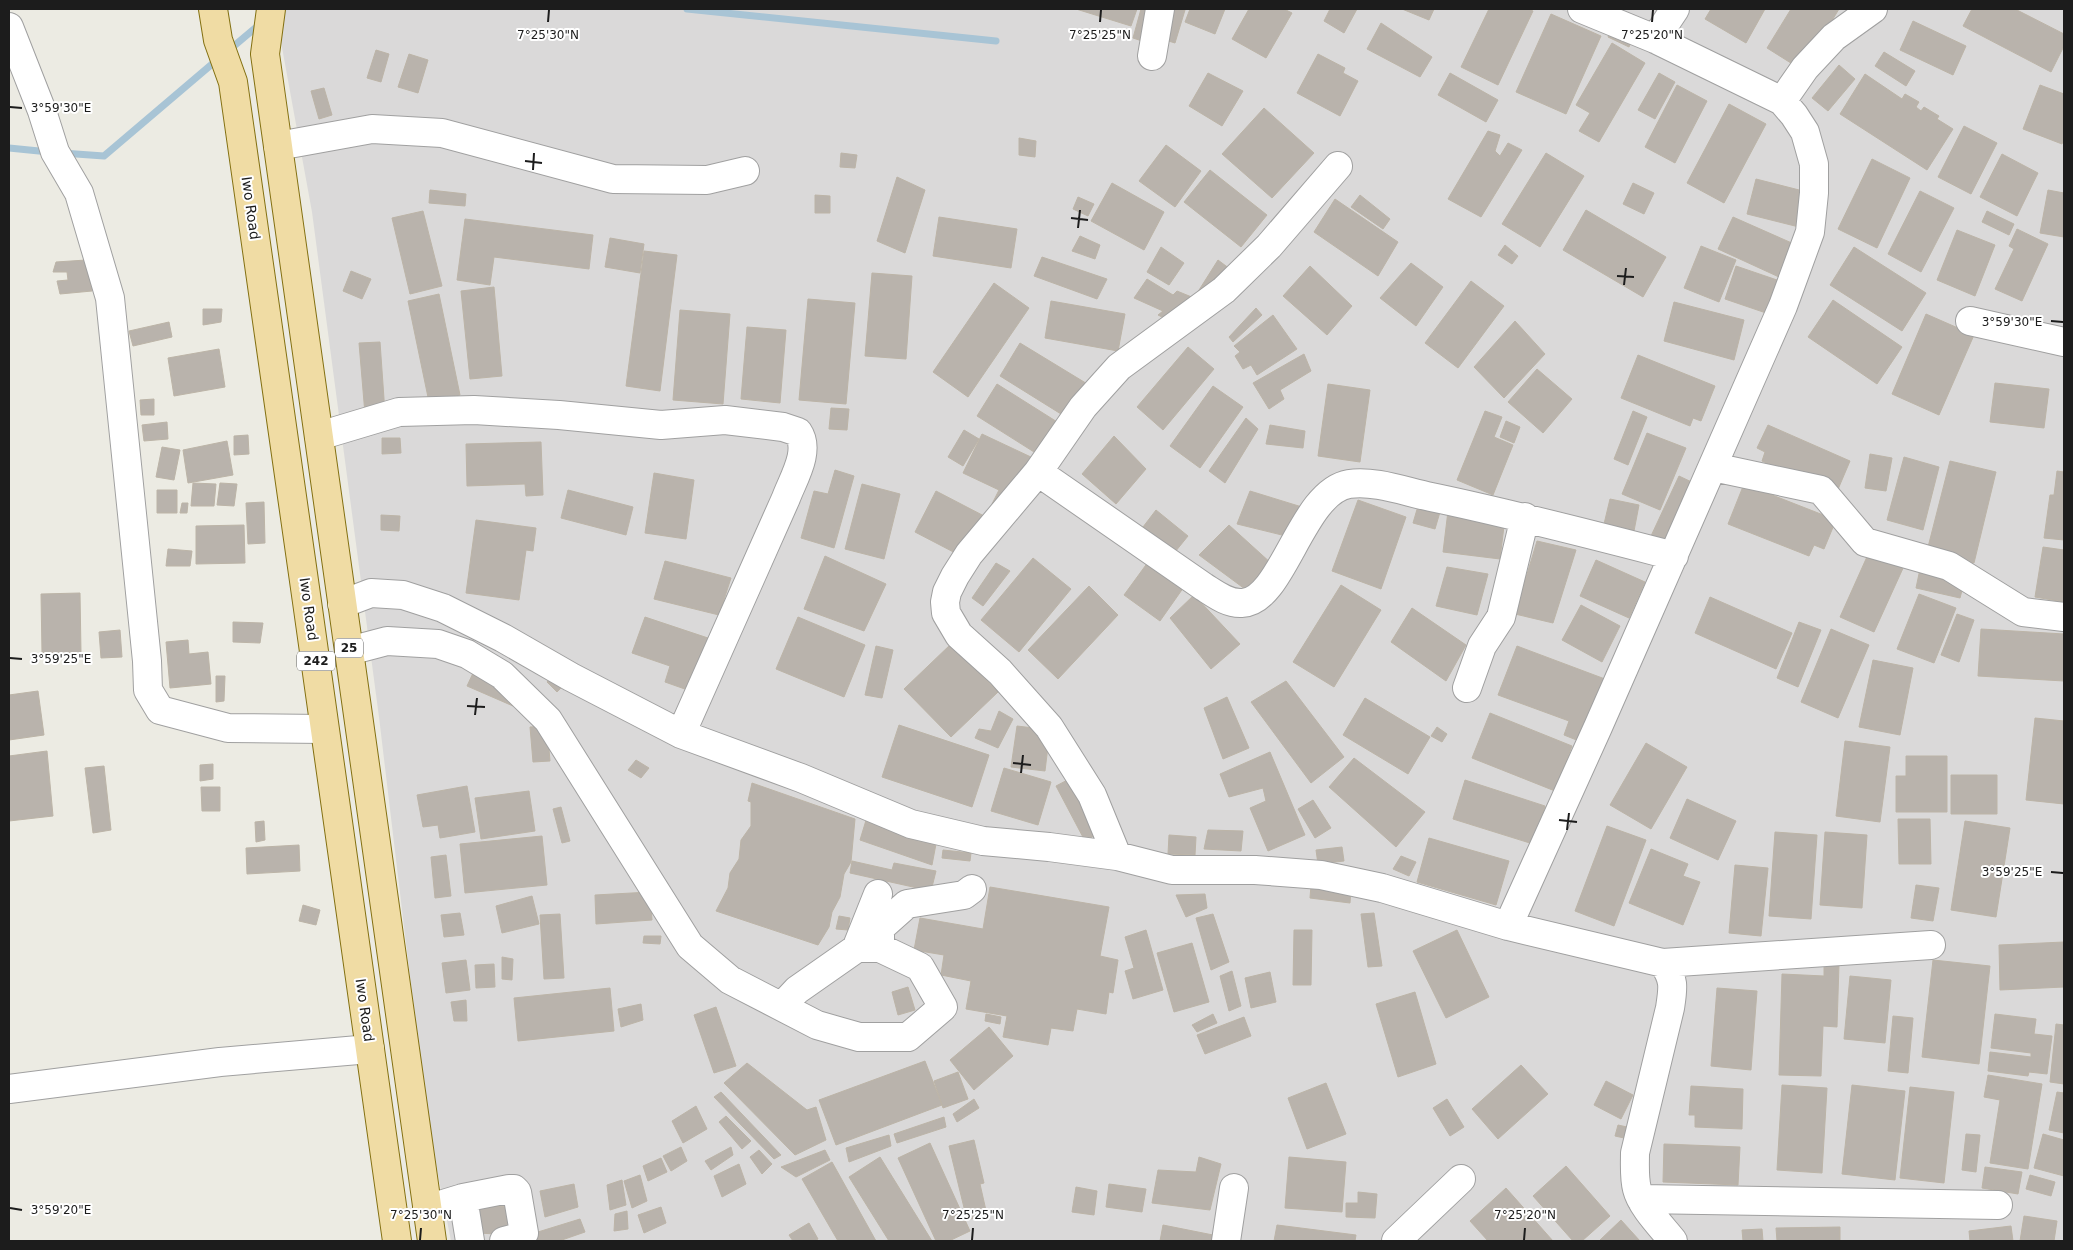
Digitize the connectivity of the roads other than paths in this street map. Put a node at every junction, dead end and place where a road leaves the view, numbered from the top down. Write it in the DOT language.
graph roads {
  1 [pos="213,9"];
  2 [pos="271,9"];
  3 [pos="1160,9"];
  4 [pos="1582,9"];
  5 [pos="1675,9"];
  6 [pos="1873,9"];
  7 [pos="9,27"];
  8 [pos="1655,39"];
  9 [pos="1152,56"];
  10 [pos="1782,101"];
  11 [pos="278,146"];
  12 [pos="1338,166"];
  13 [pos="745,171"];
  14 [pos="1970,321"];
  15 [pos="2064,342"];
  16 [pos="319,436"];
  17 [pos="1713,467"];
  18 [pos="1038,472"];
  19 [pos="1525,517"];
  20 [pos="1674,556"];
  21 [pos="342,604"];
  22 [pos="2064,617"];
  23 [pos="349,652"];
  24 [pos="1467,688"];
  25 [pos="324,729"];
  26 [pos="682,734"];
  27 [pos="1116,856"];
  28 [pos="972,890"];
  29 [pos="878,894"];
  30 [pos="1508,926"];
  31 [pos="1931,946"];
  32 [pos="868,948"];
  33 [pos="1663,962"];
  34 [pos="782,1006"];
  35 [pos="370,1049"];
  36 [pos="9,1089"];
  37 [pos="1461,1179"];
  38 [pos="1234,1188"];
  39 [pos="463,1198"];
  40 [pos="1641,1199"];
  41 [pos="1998,1205"];
  42 [pos="430,1225"];
  43 [pos="396,1235"];
  44 [pos="470,1241"];
  45 [pos="504,1241"];
  46 [pos="1226,1241"];
  47 [pos="1396,1241"];
  48 [pos="1673,1241"];
  1 -- 25 [label="main road, Iwo Road / 242"];
  2 -- 11 [label="main road, 25"];
  3 -- 9 [label="street"];
  4 -- 8 [label="street"];
  5 -- 8 [label="street"];
  6 -- 10 [label="street"];
  7 -- 25 [label="street"];
  8 -- 10 [label="street"];
  10 -- 17 [label="street"];
  11 -- 13 [label="street"];
  11 -- 16 [label="main road, 25"];
  12 -- 18 [label="street"];
  14 -- 15 [label="street"];
  16 -- 21 [label="main road, 25"];
  16 -- 26 [label="street"];
  17 -- 20 [label="street"];
  17 -- 22 [label="street"];
  18 -- 19 [label="street"];
  18 -- 27 [label="street"];
  19 -- 20 [label="street"];
  19 -- 24 [label="street"];
  20 -- 30 [label="street"];
  21 -- 23 [label="main road, 25"];
  21 -- 26 [label="street"];
  23 -- 34 [label="street"];
  23 -- 42 [label="main road, 25"];
  25 -- 35 [label="main road, Iwo Road / 242"];
  26 -- 27 [label="street"];
  27 -- 30 [label="street"];
  28 -- 32 [label="street"];
  29 -- 32 [label="street"];
  30 -- 33 [label="street"];
  31 -- 33 [label="street"];
  32 -- 34 [label="street"];
  32 -- 34 [label="street"];
  33 -- 40 [label="street"];
  35 -- 36 [label="street"];
  35 -- 43 [label="main road, Iwo Road / 242"];
  37 -- 47 [label="street"];
  38 -- 46 [label="street"];
  39 -- 42 [label="street"];
  39 -- 44 [label="street"];
  39 -- 45 [label="street"];
  40 -- 41 [label="street"];
  40 -- 48 [label="street"];
  42 -- 43 [label="main road"];
}
